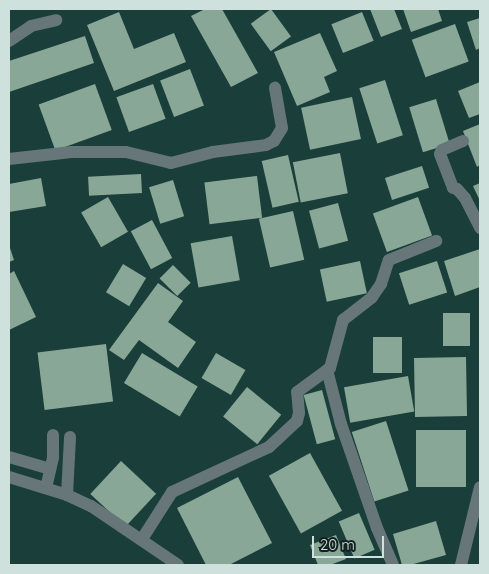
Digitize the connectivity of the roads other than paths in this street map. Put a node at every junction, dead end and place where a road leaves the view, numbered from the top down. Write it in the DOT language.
graph roads {
  1 [pos="56,20"];
  2 [pos="9,41"];
  3 [pos="275,88"];
  4 [pos="463,141"];
  5 [pos="9,159"];
  6 [pos="480,228"];
  7 [pos="436,241"];
  8 [pos="327,370"];
  9 [pos="53,435"];
  10 [pos="70,437"];
  11 [pos="11,458"];
  12 [pos="50,469"];
  13 [pos="10,477"];
  14 [pos="480,487"];
  15 [pos="46,488"];
  16 [pos="67,495"];
  17 [pos="142,539"];
  18 [pos="178,565"];
  19 [pos="393,565"];
  20 [pos="461,565"];
  1 -- 2 [label="street"];
  3 -- 5 [label="street"];
  4 -- 6 [label="street"];
  7 -- 8 [label="street"];
  8 -- 17 [label="street"];
  8 -- 19 [label="street"];
  9 -- 12 [label="street"];
  10 -- 16 [label="street"];
  11 -- 12 [label="street"];
  11 -- 13 [label="street"];
  12 -- 15 [label="street"];
  13 -- 15 [label="street"];
  14 -- 20 [label="street"];
  15 -- 16 [label="street"];
  16 -- 17 [label="street"];
  17 -- 18 [label="street"];
}
